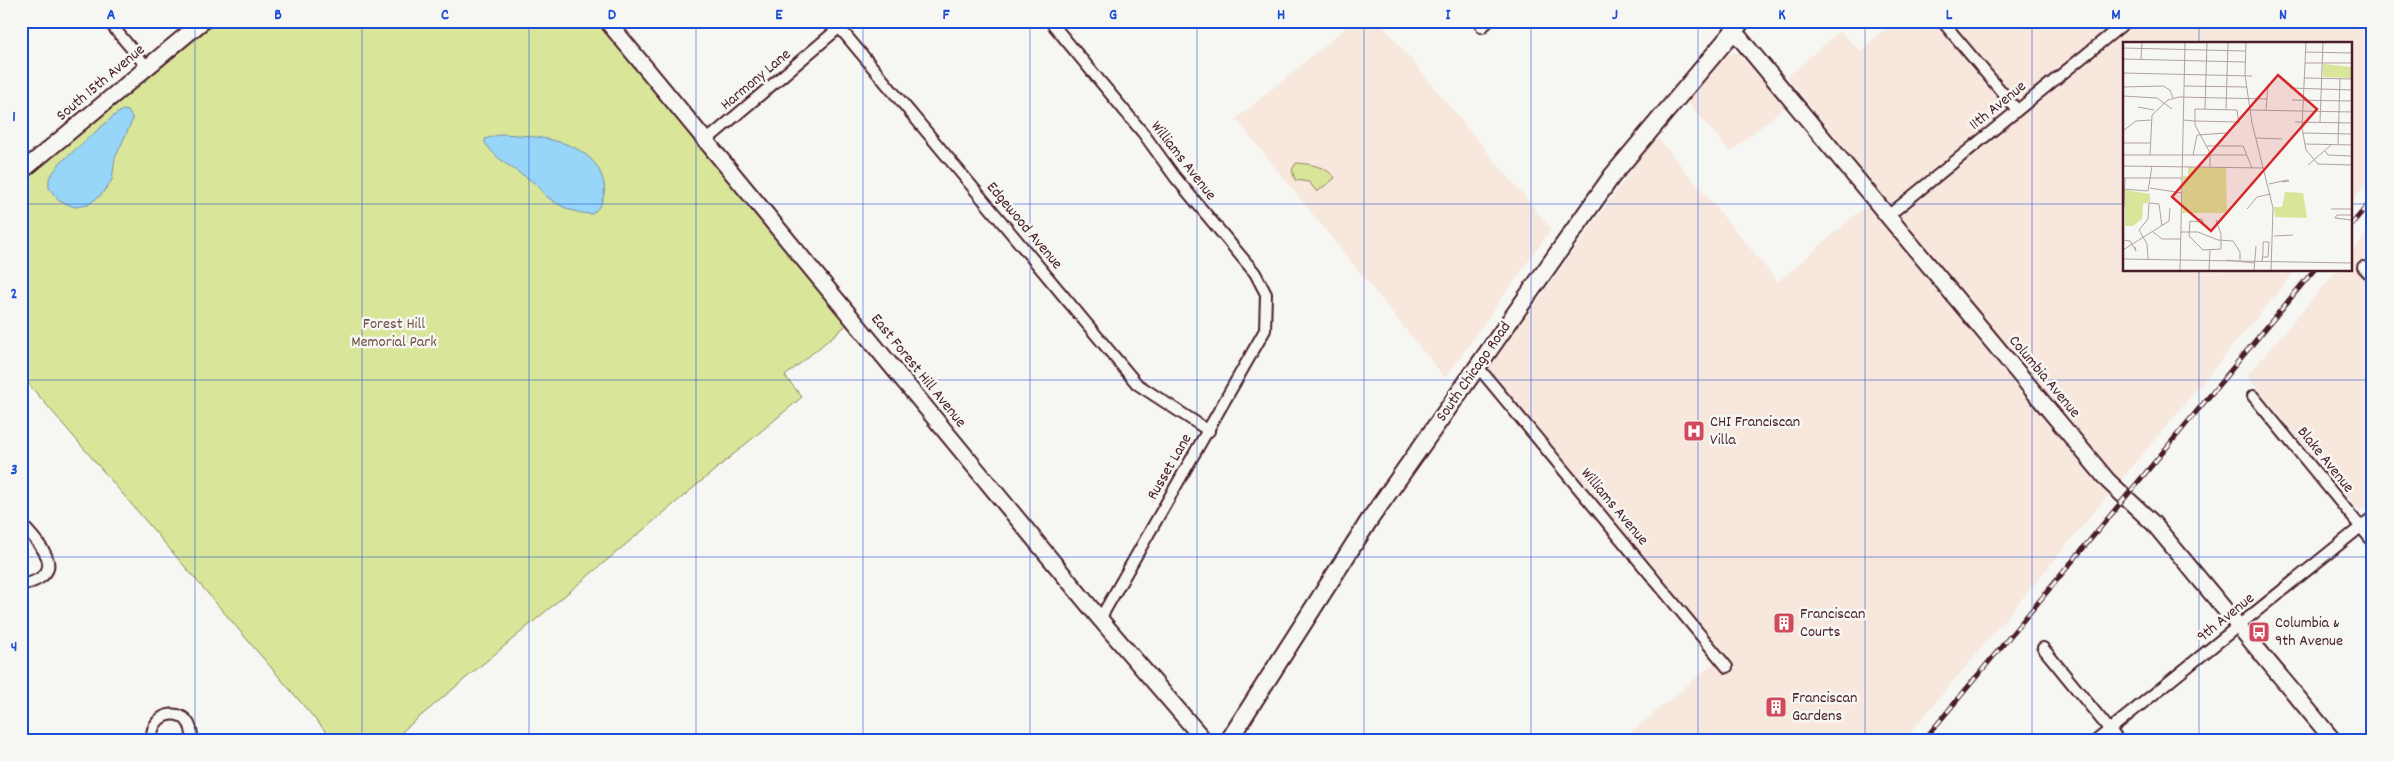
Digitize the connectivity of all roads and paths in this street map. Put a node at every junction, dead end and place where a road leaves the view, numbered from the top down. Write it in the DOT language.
graph roads {
  1 [pos="108,21"];
  2 [pos="203,21"];
  3 [pos="608,21"];
  4 [pos="1050,21"];
  5 [pos="1942,21"];
  6 [pos="2127,21"];
  7 [pos="840,24"];
  8 [pos="1738,26"];
  9 [pos="147,67"];
  10 [pos="2017,110"];
  11 [pos="706,141"];
  12 [pos="21,172"];
  13 [pos="1889,216"];
  14 [pos="2363,267"];
  15 [pos="2373,278"];
  16 [pos="1265,330"];
  17 [pos="1478,367"];
  18 [pos="2253,396"];
  19 [pos="1209,431"];
  20 [pos="2373,517"];
  21 [pos="21,523"];
  22 [pos="2360,527"];
  23 [pos="2373,542"];
  24 [pos="21,584"];
  25 [pos="1100,619"];
  26 [pos="2239,627"];
  27 [pos="2043,648"];
  28 [pos="1727,667"];
  29 [pos="2109,730"];
  30 [pos="152,740"];
  31 [pos="192,740"];
  32 [pos="1204,740"];
  33 [pos="1229,740"];
  34 [pos="2097,740"];
  35 [pos="2118,740"];
  36 [pos="2333,740"];
  1 -- 9 [label="street"];
  2 -- 9 [label="street, South 15th Avenue"];
  3 -- 11 [label="street, East Forest Hill Avenue"];
  4 -- 16 [label="street, Williams Avenue"];
  5 -- 10 [label="street"];
  6 -- 10 [label="street, 11th Avenue"];
  7 -- 11 [label="street, Harmony Lane"];
  7 -- 19 [label="street, Edgewood Avenue"];
  8 -- 13 [label="street, Columbia Avenue"];
  8 -- 17 [label="main road, South Chicago Road"];
  9 -- 12 [label="street, South 15th Avenue"];
  10 -- 13 [label="street, 11th Avenue"];
  11 -- 25 [label="street, East Forest Hill Avenue"];
  13 -- 26 [label="street, Columbia Avenue"];
  14 -- 15 [label="street"];
  16 -- 19 [label="street, Russet Lane"];
  17 -- 28 [label="street, Williams Avenue"];
  17 -- 33 [label="main road, South Chicago Road"];
  18 -- 22 [label="street, Blake Avenue"];
  19 -- 25 [label="street, Russet Lane"];
  20 -- 22 [label="street, 9th Avenue"];
  21 -- 24 [label="street"];
  22 -- 23 [label="street, Blake Avenue"];
  22 -- 26 [label="street, 9th Avenue"];
  25 -- 32 [label="street, East Forest Hill Avenue"];
  26 -- 29 [label="street, 9th Avenue"];
  26 -- 36 [label="street, Columbia Avenue"];
  27 -- 29 [label="street"];
  29 -- 34 [label="street, 9th Avenue"];
  29 -- 35 [label="street"];
  30 -- 31 [label="street"];
}
